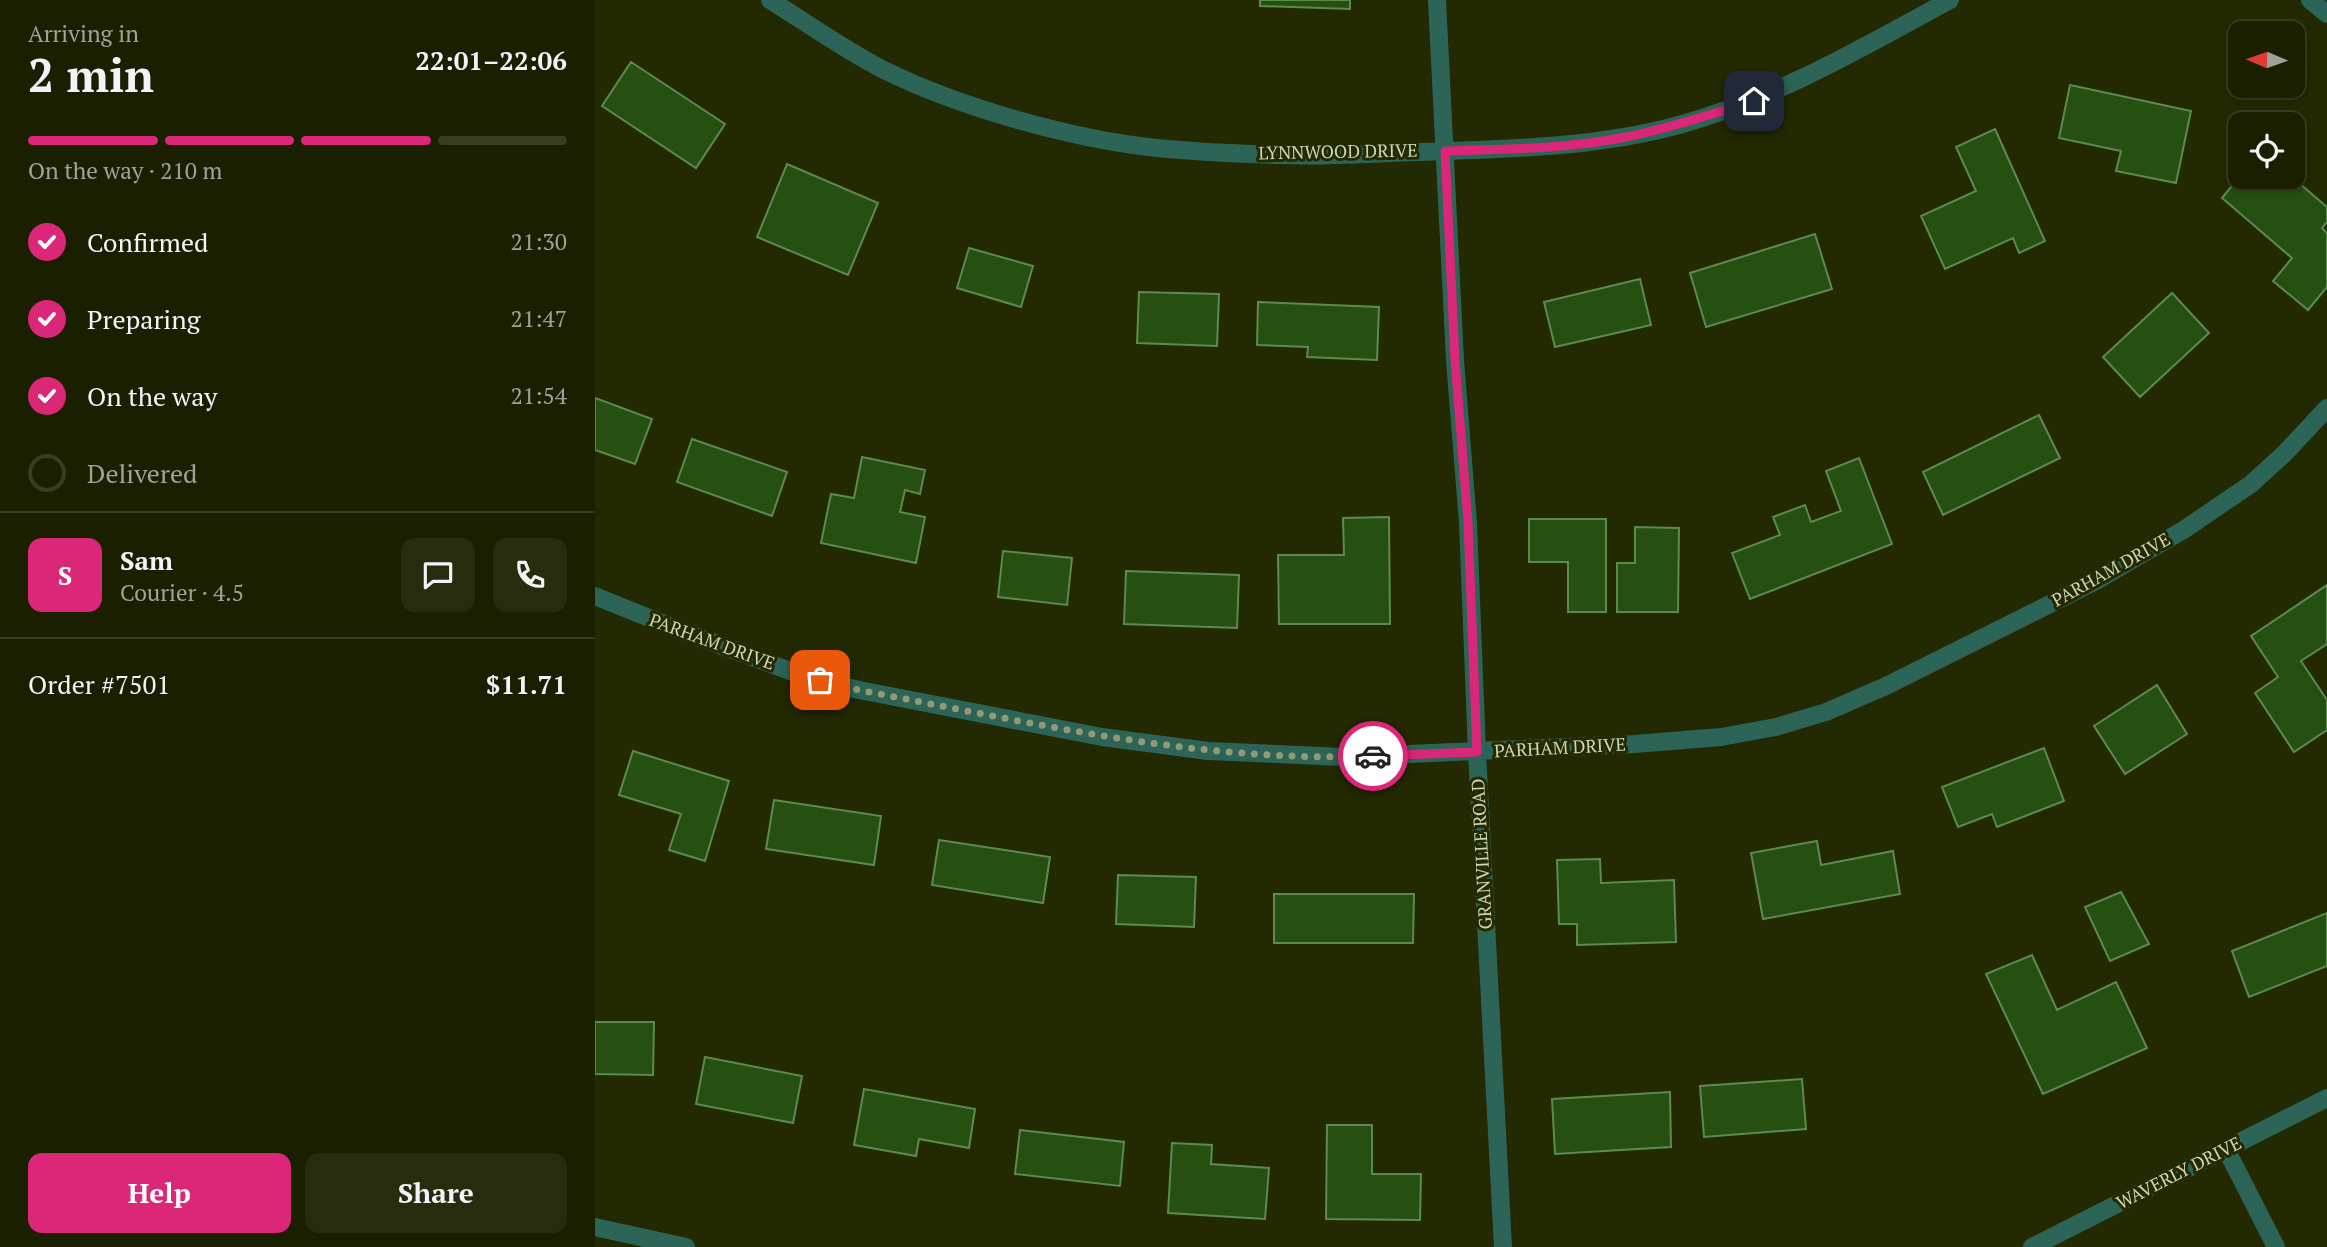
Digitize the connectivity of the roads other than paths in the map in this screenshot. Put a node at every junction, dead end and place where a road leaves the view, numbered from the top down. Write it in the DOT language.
graph roads {
  1 [pos="770,0"];
  2 [pos="1437,0"];
  3 [pos="1950,0"];
  4 [pos="2310,0"];
  5 [pos="2327,14"];
  6 [pos="1445,151"];
  7 [pos="2327,408"];
  8 [pos="595,596"];
  9 [pos="1477,752"];
  10 [pos="2327,1098"];
  11 [pos="2226,1149"];
  12 [pos="595,1227"];
  13 [pos="686,1247"];
  14 [pos="1503,1247"];
  15 [pos="2032,1247"];
  16 [pos="2276,1247"];
  1 -- 6 [label="street, LYNNWOOD DRIVE"];
  2 -- 6 [label="street, GRANVILLE ROAD"];
  3 -- 6 [label="street, LYNNWOOD DRIVE"];
  4 -- 5 [label="street"];
  6 -- 9 [label="street, GRANVILLE ROAD"];
  7 -- 9 [label="street, PARHAM DRIVE"];
  8 -- 9 [label="street, PARHAM DRIVE"];
  9 -- 14 [label="street, GRANVILLE ROAD"];
  10 -- 11 [label="street, WAVERLY DRIVE"];
  11 -- 15 [label="street, WAVERLY DRIVE"];
  11 -- 16 [label="street"];
  12 -- 13 [label="street"];
}
